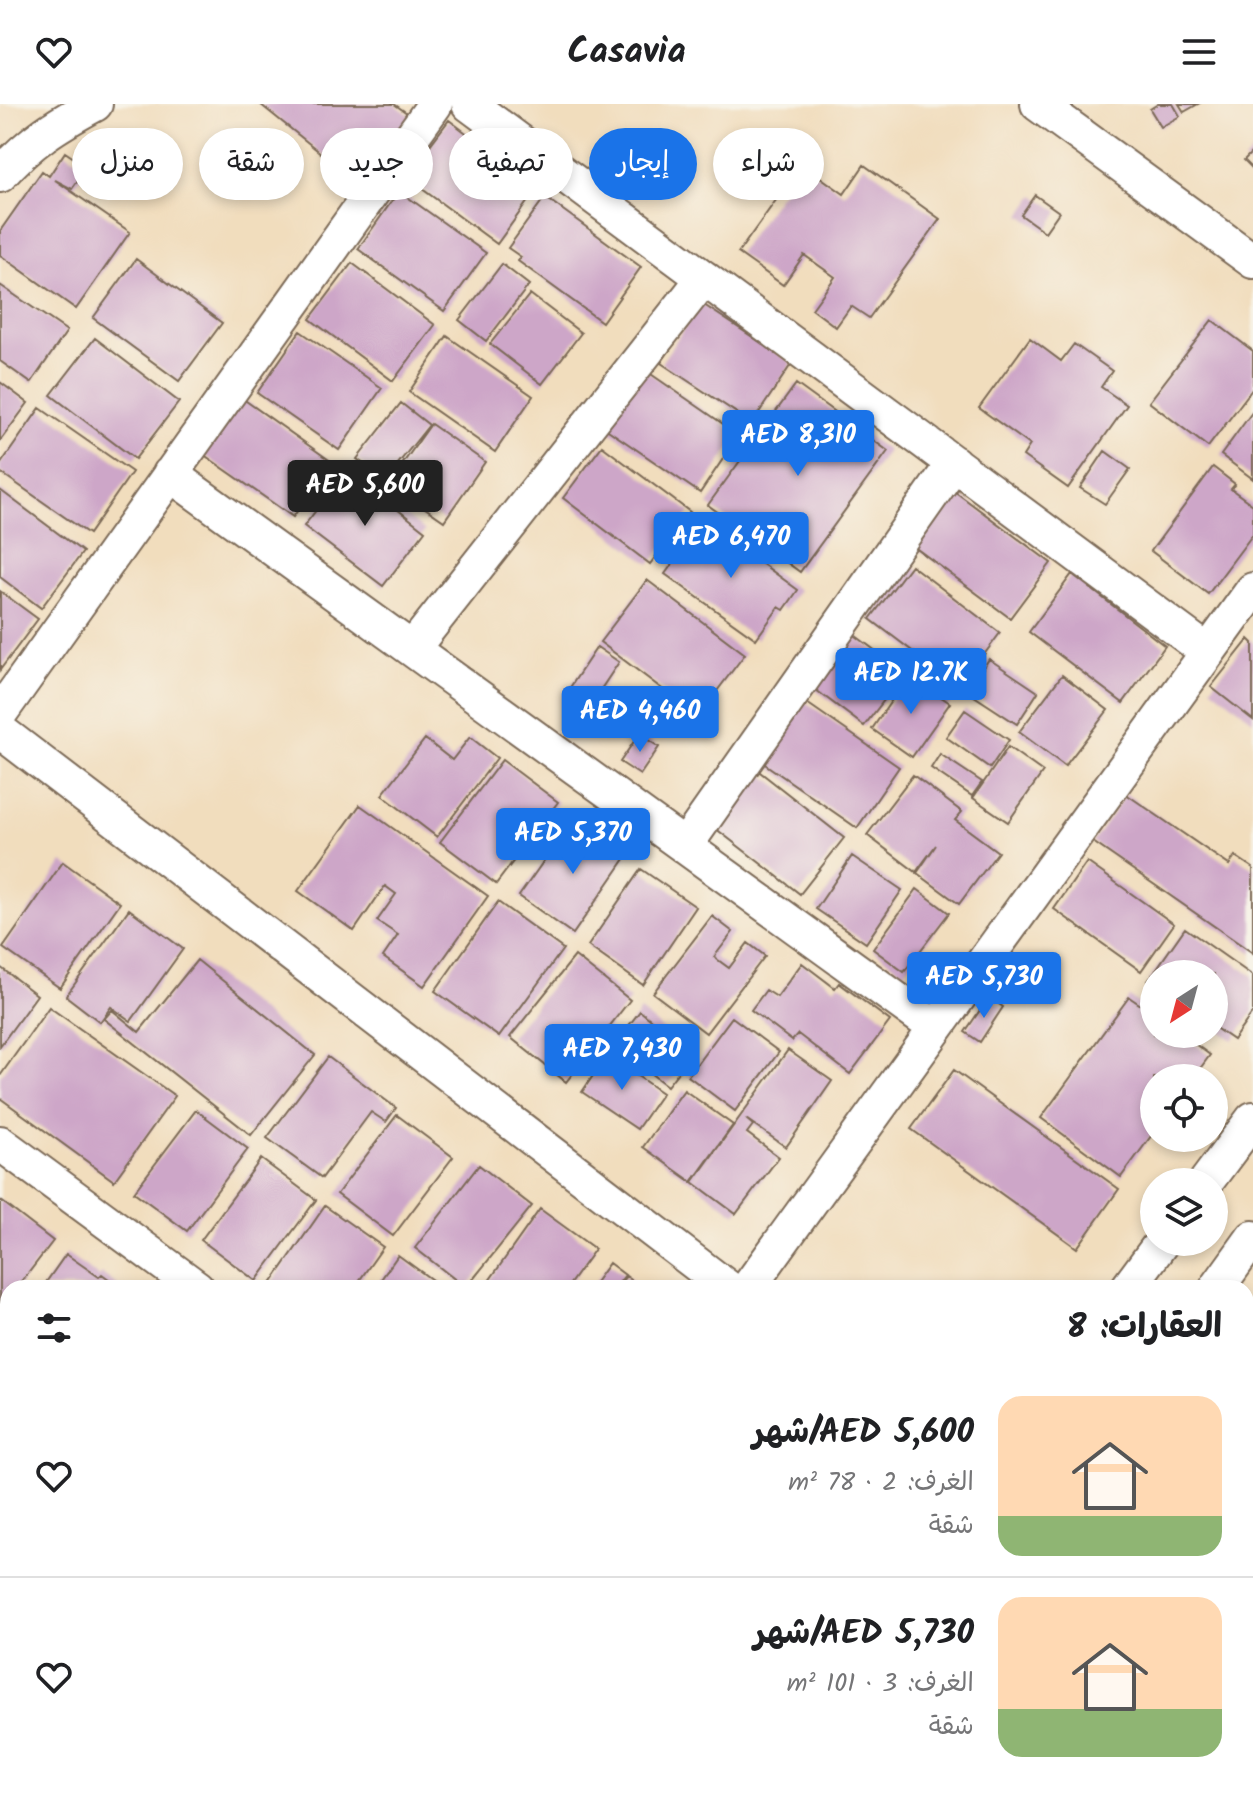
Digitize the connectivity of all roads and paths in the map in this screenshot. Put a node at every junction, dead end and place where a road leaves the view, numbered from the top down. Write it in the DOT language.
graph roads {
  1 [pos="95,104"];
  2 [pos="435,104"];
  3 [pos="469,104"];
  4 [pos="1038,104"];
  5 [pos="0,175"];
  6 [pos="1253,261"];
  7 [pos="704,278"];
  8 [pos="954,463"];
  9 [pos="170,474"];
  10 [pos="1253,590"];
  11 [pos="412,649"];
  12 [pos="1208,652"];
  13 [pos="0,713"];
  14 [pos="0,731"];
  15 [pos="685,846"];
  16 [pos="936,1028"];
  17 [pos="1253,1119"];
  18 [pos="0,1143"];
  19 [pos="1216,1168"];
  20 [pos="1253,1238"];
  21 [pos="1152,1256"];
  22 [pos="186,1280"];
  23 [pos="718,1280"];
  24 [pos="754,1280"];
  25 [pos="1134,1280"];
  26 [pos="1223,1280"];
  1 -- 5 [label="street"];
  2 -- 9 [label="street"];
  3 -- 7 [label="street"];
  4 -- 6 [label="street"];
  7 -- 8 [label="street"];
  7 -- 11 [label="street"];
  8 -- 12 [label="street"];
  8 -- 15 [label="street"];
  9 -- 11 [label="street"];
  9 -- 13 [label="street"];
  10 -- 12 [label="street"];
  11 -- 15 [label="street"];
  12 -- 16 [label="street"];
  14 -- 23 [label="street"];
  15 -- 16 [label="street"];
  16 -- 24 [label="street"];
  17 -- 19 [label="street"];
  18 -- 22 [label="street"];
  20 -- 26 [label="street"];
  21 -- 25 [label="street"];
}
